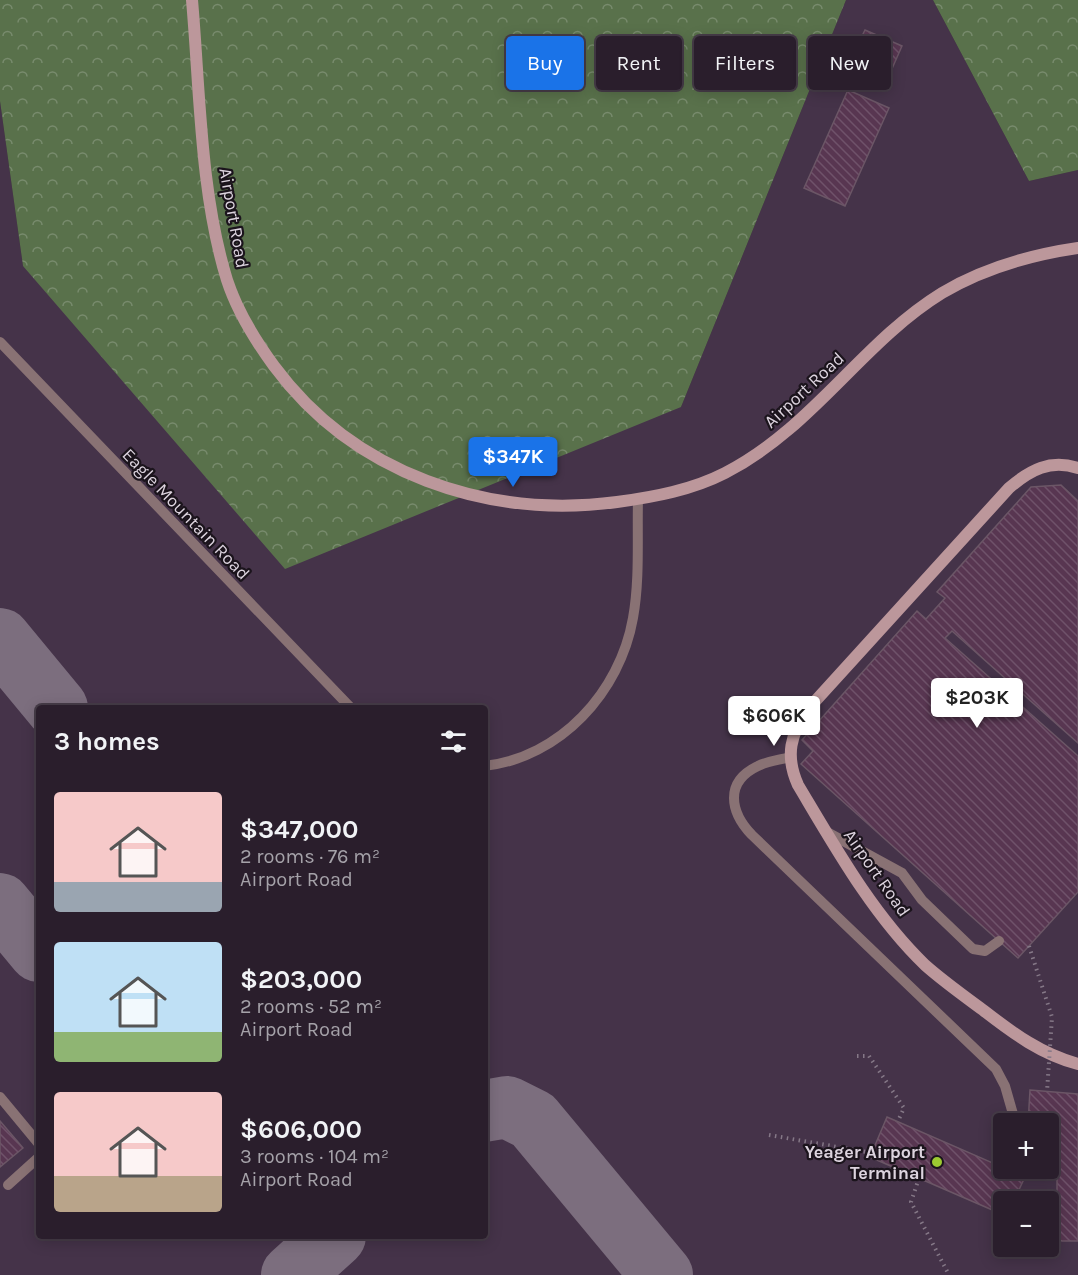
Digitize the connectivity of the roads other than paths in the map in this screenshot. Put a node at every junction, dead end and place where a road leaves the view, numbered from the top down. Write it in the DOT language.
graph roads {
  1 [pos="192,0"];
  2 [pos="1078,248"];
  3 [pos="0,342"];
  4 [pos="1078,468"];
  5 [pos="638,499"];
  6 [pos="348,705"];
  7 [pos="790,757"];
  8 [pos="488,765"];
  9 [pos="825,831"];
  10 [pos="999,941"];
  11 [pos="1078,1064"];
  12 [pos="0,1097"];
  13 [pos="1013,1113"];
  14 [pos="36,1140"];
  15 [pos="36,1160"];
  16 [pos="8,1185"];
  1 -- 5 [label="street, Airport Road"];
  2 -- 5 [label="street, Airport Road"];
  3 -- 6 [label="lane, Eagle Mountain Road"];
  4 -- 7 [label="street, Airport Road"];
  5 -- 8 [label="lane"];
  7 -- 9 [label="street, Airport Road"];
  7 -- 13 [label="lane"];
  9 -- 10 [label="lane"];
  9 -- 11 [label="street, Airport Road"];
  12 -- 14 [label="lane"];
  15 -- 16 [label="lane"];
}
